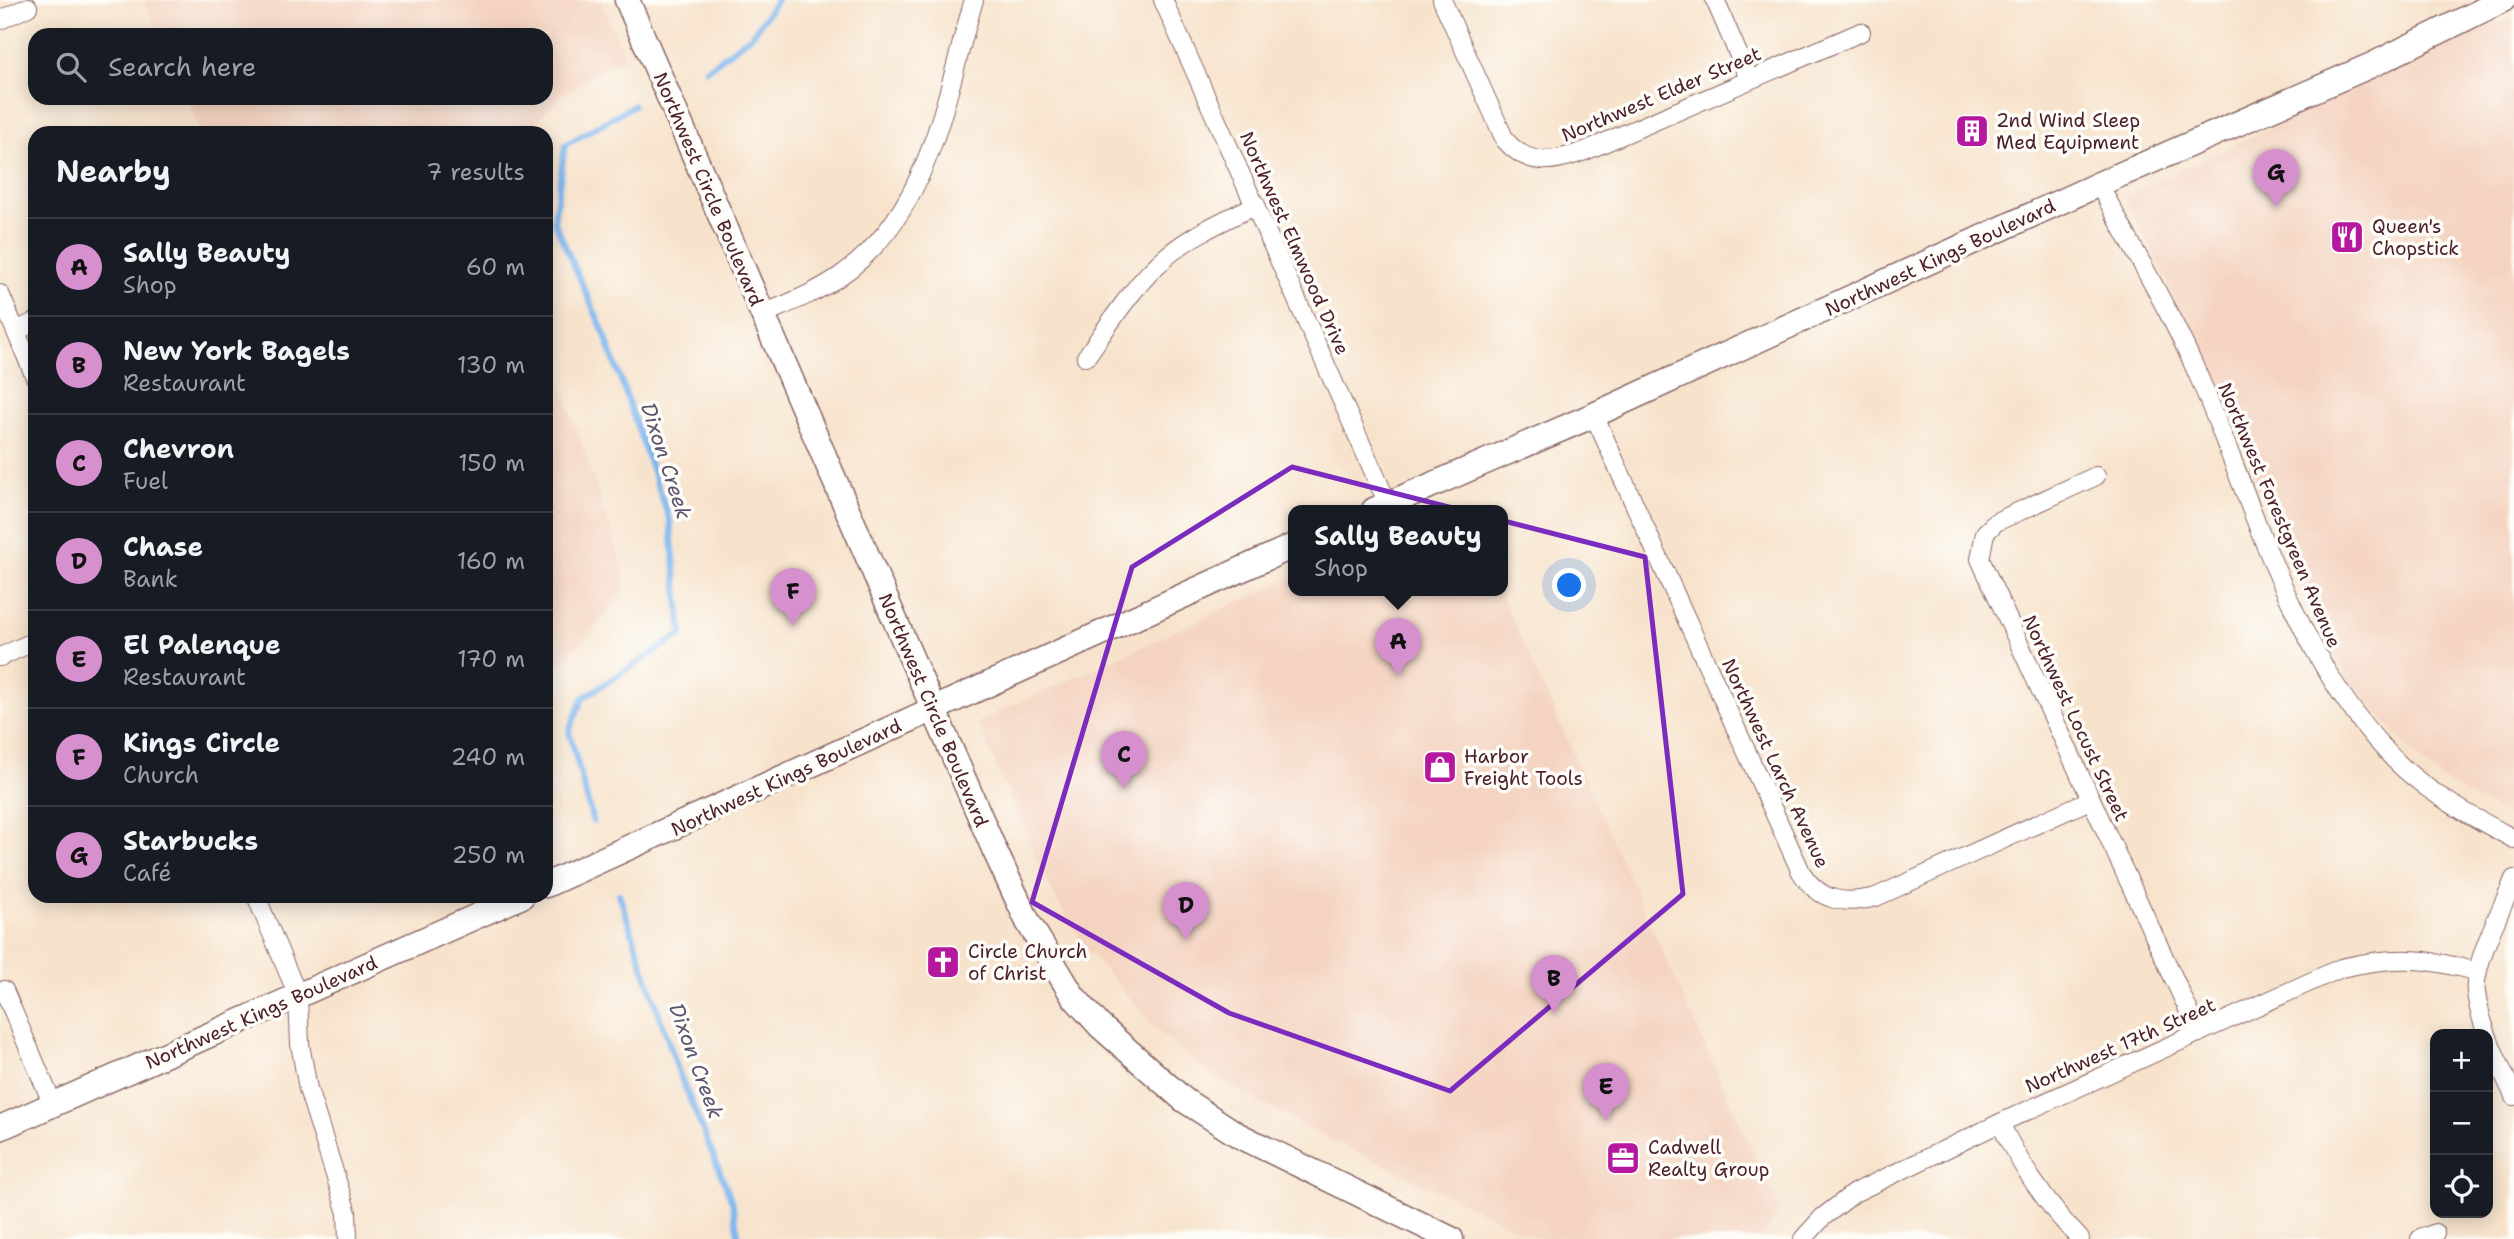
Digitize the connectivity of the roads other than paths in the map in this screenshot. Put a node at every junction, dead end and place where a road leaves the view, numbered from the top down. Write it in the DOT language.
graph roads {
  1 [pos="627,0"];
  2 [pos="974,0"];
  3 [pos="1163,0"];
  4 [pos="1442,0"];
  5 [pos="1715,0"];
  6 [pos="2503,0"];
  7 [pos="28,7"];
  8 [pos="0,20"];
  9 [pos="1861,32"];
  10 [pos="1749,79"];
  11 [pos="2099,184"];
  12 [pos="1255,205"];
  13 [pos="0,294"];
  14 [pos="763,314"];
  15 [pos="28,325"];
  16 [pos="16,331"];
  17 [pos="1086,357"];
  18 [pos="28,360"];
  19 [pos="1594,415"];
  20 [pos="2096,476"];
  21 [pos="1380,505"];
  22 [pos="1386,505"];
  23 [pos="1288,548"];
  24 [pos="28,644"];
  25 [pos="0,657"];
  26 [pos="933,709"];
  27 [pos="2091,800"];
  28 [pos="2514,839"];
  29 [pos="2514,879"];
  30 [pos="553,882"];
  31 [pos="259,903"];
  32 [pos="506,903"];
  33 [pos="2477,972"];
  34 [pos="4,990"];
  35 [pos="298,996"];
  36 [pos="2199,1033"];
  37 [pos="2514,1096"];
  38 [pos="53,1105"];
  39 [pos="2000,1123"];
  40 [pos="0,1128"];
  41 [pos="348,1239"];
  42 [pos="1451,1239"];
  43 [pos="1803,1239"];
  44 [pos="2080,1239"];
  1 -- 14 [label="main road, Northwest Circle Boulevard"];
  2 -- 14 [label="street"];
  3 -- 12 [label="street, Northwest Elmwood Drive"];
  4 -- 10 [label="street, Northwest Elder Street"];
  5 -- 10 [label="street"];
  6 -- 11 [label="main road, Northwest Kings Boulevard"];
  7 -- 8 [label="street"];
  9 -- 10 [label="street, Northwest Elder Street"];
  11 -- 19 [label="main road, Northwest Kings Boulevard"];
  11 -- 28 [label="street, Northwest Forestgreen Avenue"];
  12 -- 17 [label="street"];
  12 -- 21 [label="street, Northwest Elmwood Drive"];
  13 -- 16 [label="street"];
  14 -- 26 [label="main road, Northwest Circle Boulevard"];
  15 -- 16 [label="street"];
  16 -- 18 [label="street"];
  19 -- 22 [label="main road, Northwest Kings Boulevard"];
  19 -- 27 [label="street, Northwest Larch Avenue"];
  20 -- 27 [label="street, Northwest Locust Street"];
  23 -- 26 [label="main road, Northwest Kings Boulevard"];
  24 -- 25 [label="street"];
  26 -- 30 [label="main road, Northwest Kings Boulevard"];
  26 -- 42 [label="main road, Northwest Circle Boulevard"];
  27 -- 36 [label="street, Northwest Locust Street"];
  29 -- 33 [label="street"];
  31 -- 35 [label="street"];
  32 -- 35 [label="main road, Northwest Kings Boulevard"];
  33 -- 36 [label="street, Northwest 17th Street"];
  33 -- 37 [label="street"];
  34 -- 38 [label="street"];
  35 -- 38 [label="main road, Northwest Kings Boulevard"];
  35 -- 41 [label="street"];
  36 -- 39 [label="street, Northwest 17th Street"];
  38 -- 40 [label="main road, Northwest Kings Boulevard"];
  39 -- 43 [label="street, Northwest 17th Street"];
  39 -- 44 [label="street"];
}
